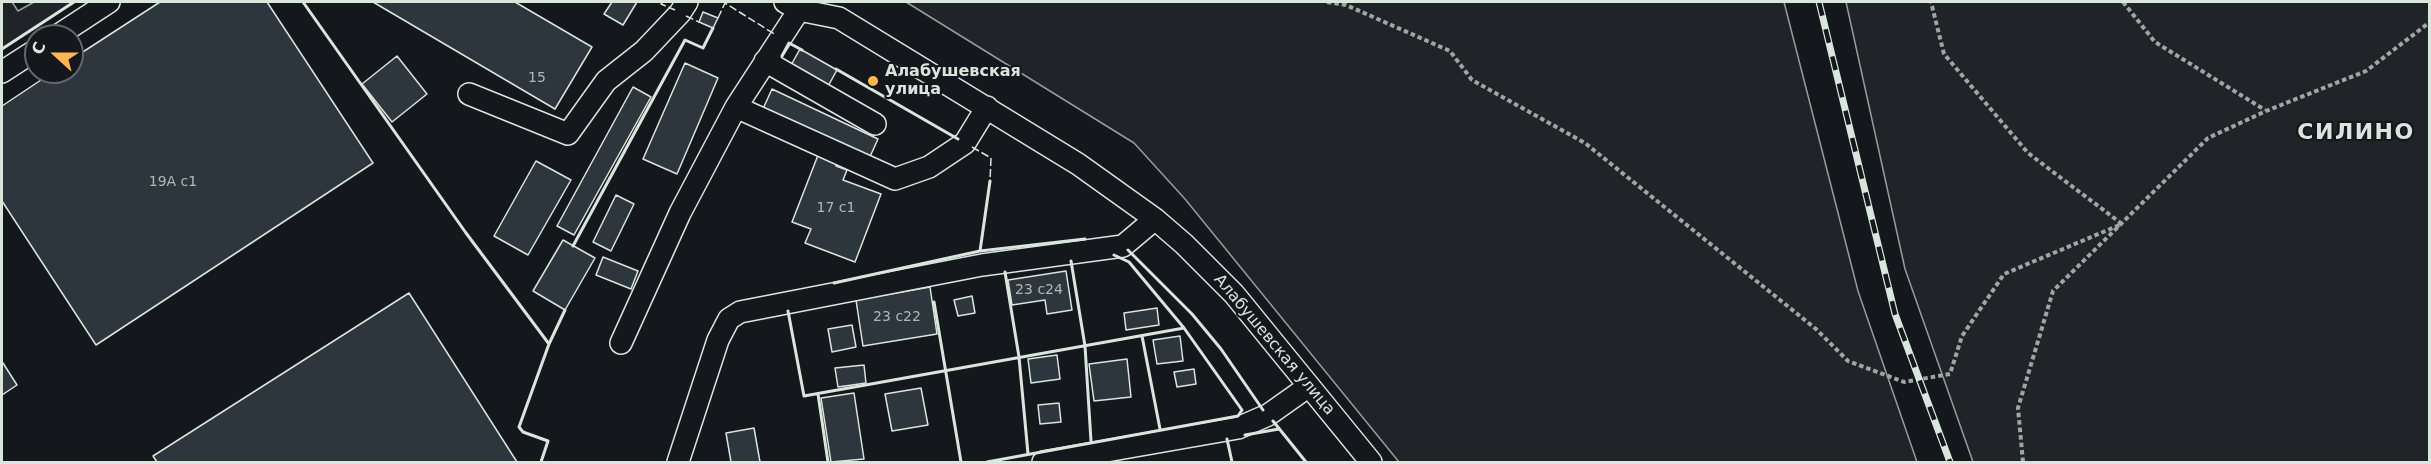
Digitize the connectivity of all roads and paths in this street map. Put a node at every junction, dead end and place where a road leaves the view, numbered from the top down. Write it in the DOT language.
graph roads {
  1 [pos="109,2"];
  2 [pos="687,2"];
  3 [pos="1327,2"];
  4 [pos="1931,2"];
  5 [pos="2123,2"];
  6 [pos="792,6"];
  7 [pos="834,10"];
  8 [pos="2430,22"];
  9 [pos="75,24"];
  10 [pos="24,58"];
  11 [pos="765,62"];
  12 [pos="2,72"];
  13 [pos="469,94"];
  14 [pos="736,107"];
  15 [pos="987,107"];
  16 [pos="2266,111"];
  17 [pos="875,124"];
  18 [pos="1155,219"];
  19 [pos="2122,224"];
  20 [pos="621,343"];
  21 [pos="1309,386"];
  22 [pos="678,462"];
  23 [pos="1043,462"];
  24 [pos="1371,462"];
  25 [pos="2023,462"];
  1 -- 9 [label="street"];
  2 -- 13 [label="street"];
  3 -- 19 [label="path"];
  4 -- 19 [label="path"];
  5 -- 16 [label="path"];
  6 -- 7 [label="street, Алабушевская улица"];
  6 -- 11 [label="street"];
  7 -- 15 [label="street, Алабушевская улица"];
  8 -- 16 [label="path"];
  10 -- 12 [label="street"];
  11 -- 14 [label="street"];
  11 -- 17 [label="street"];
  14 -- 15 [label="street"];
  14 -- 20 [label="street"];
  15 -- 18 [label="street, Алабушевская улица"];
  16 -- 19 [label="path"];
  18 -- 21 [label="street, Алабушевская улица"];
  18 -- 22 [label="street"];
  19 -- 25 [label="path"];
  21 -- 23 [label="street"];
  21 -- 24 [label="street, Алабушевская улица"];
}
